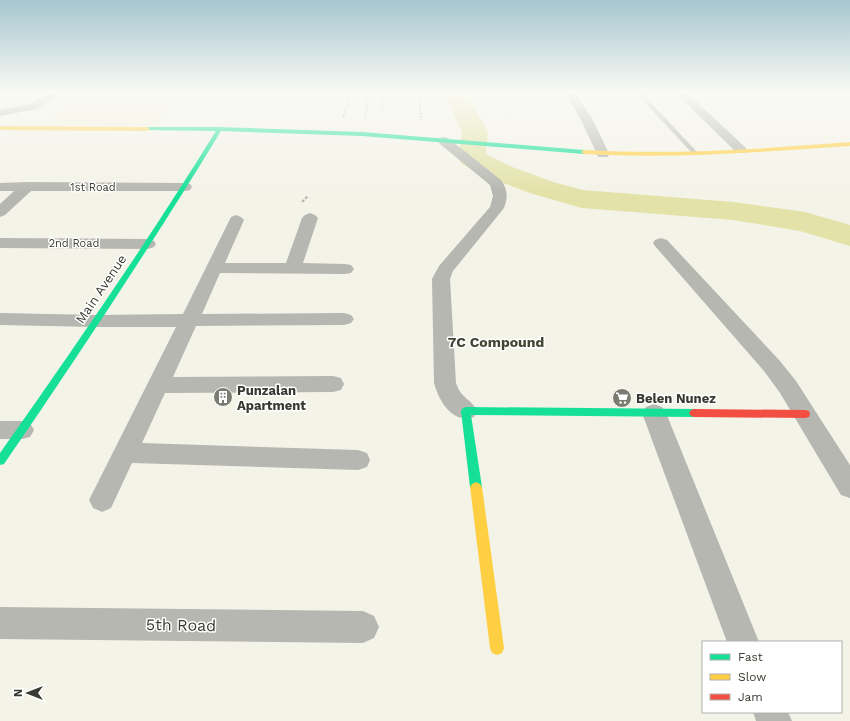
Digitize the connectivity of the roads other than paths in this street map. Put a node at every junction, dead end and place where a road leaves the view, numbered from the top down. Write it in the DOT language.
graph roads {
  1 [pos="590,126"];
  2 [pos="669,126"];
  3 [pos="715,126"];
  4 [pos="0,128"];
  5 [pos="219,129"];
  6 [pos="450,141"];
  7 [pos="850,144"];
  8 [pos="741,150"];
  9 [pos="603,154"];
  10 [pos="696,154"];
  11 [pos="28,186"];
  12 [pos="0,187"];
  13 [pos="185,187"];
  14 [pos="0,212"];
  15 [pos="310,218"];
  16 [pos="236,220"];
  17 [pos="0,243"];
  18 [pos="661,243"];
  19 [pos="148,244"];
  20 [pos="214,268"];
  21 [pos="293,268"];
  22 [pos="345,269"];
  23 [pos="0,319"];
  24 [pos="190,319"];
  25 [pos="344,319"];
  26 [pos="96,320"];
  27 [pos="333,384"];
  28 [pos="158,385"];
  29 [pos="466,411"];
  30 [pos="654,413"];
  31 [pos="805,414"];
  32 [pos="11,430"];
  33 [pos="125,453"];
  34 [pos="358,460"];
  35 [pos="0,461"];
  36 [pos="850,487"];
  37 [pos="102,500"];
  38 [pos="0,623"];
  39 [pos="363,627"];
  40 [pos="743,641"];
  41 [pos="497,648"];
  1 -- 9 [label="street"];
  2 -- 10 [label="lane"];
  3 -- 8 [label="street"];
  4 -- 5 [label="main road"];
  5 -- 6 [label="main road"];
  5 -- 13 [label="main road, Main Avenue"];
  6 -- 9 [label="main road"];
  6 -- 29 [label="street"];
  7 -- 8 [label="main road"];
  8 -- 10 [label="main road"];
  9 -- 10 [label="main road"];
  11 -- 12 [label="street, 1st Road"];
  11 -- 13 [label="street, 1st Road"];
  11 -- 14 [label="street"];
  13 -- 19 [label="main road, Main Avenue"];
  15 -- 21 [label="street"];
  16 -- 20 [label="street"];
  17 -- 19 [label="street, 2nd Road"];
  18 -- 31 [label="street"];
  19 -- 26 [label="main road, Main Avenue"];
  20 -- 21 [label="street"];
  20 -- 24 [label="street"];
  21 -- 22 [label="street"];
  23 -- 26 [label="street"];
  24 -- 25 [label="street"];
  24 -- 26 [label="street"];
  24 -- 28 [label="street"];
  26 -- 32 [label="main road, Main Avenue"];
  27 -- 28 [label="street"];
  28 -- 33 [label="street"];
  29 -- 30 [label="main road"];
  29 -- 41 [label="main road"];
  30 -- 31 [label="main road"];
  30 -- 40 [label="street"];
  31 -- 36 [label="street"];
  32 -- 35 [label="main road, Main Avenue"];
  33 -- 34 [label="street"];
  33 -- 37 [label="street"];
  38 -- 39 [label="street, 5th Road"];
}
